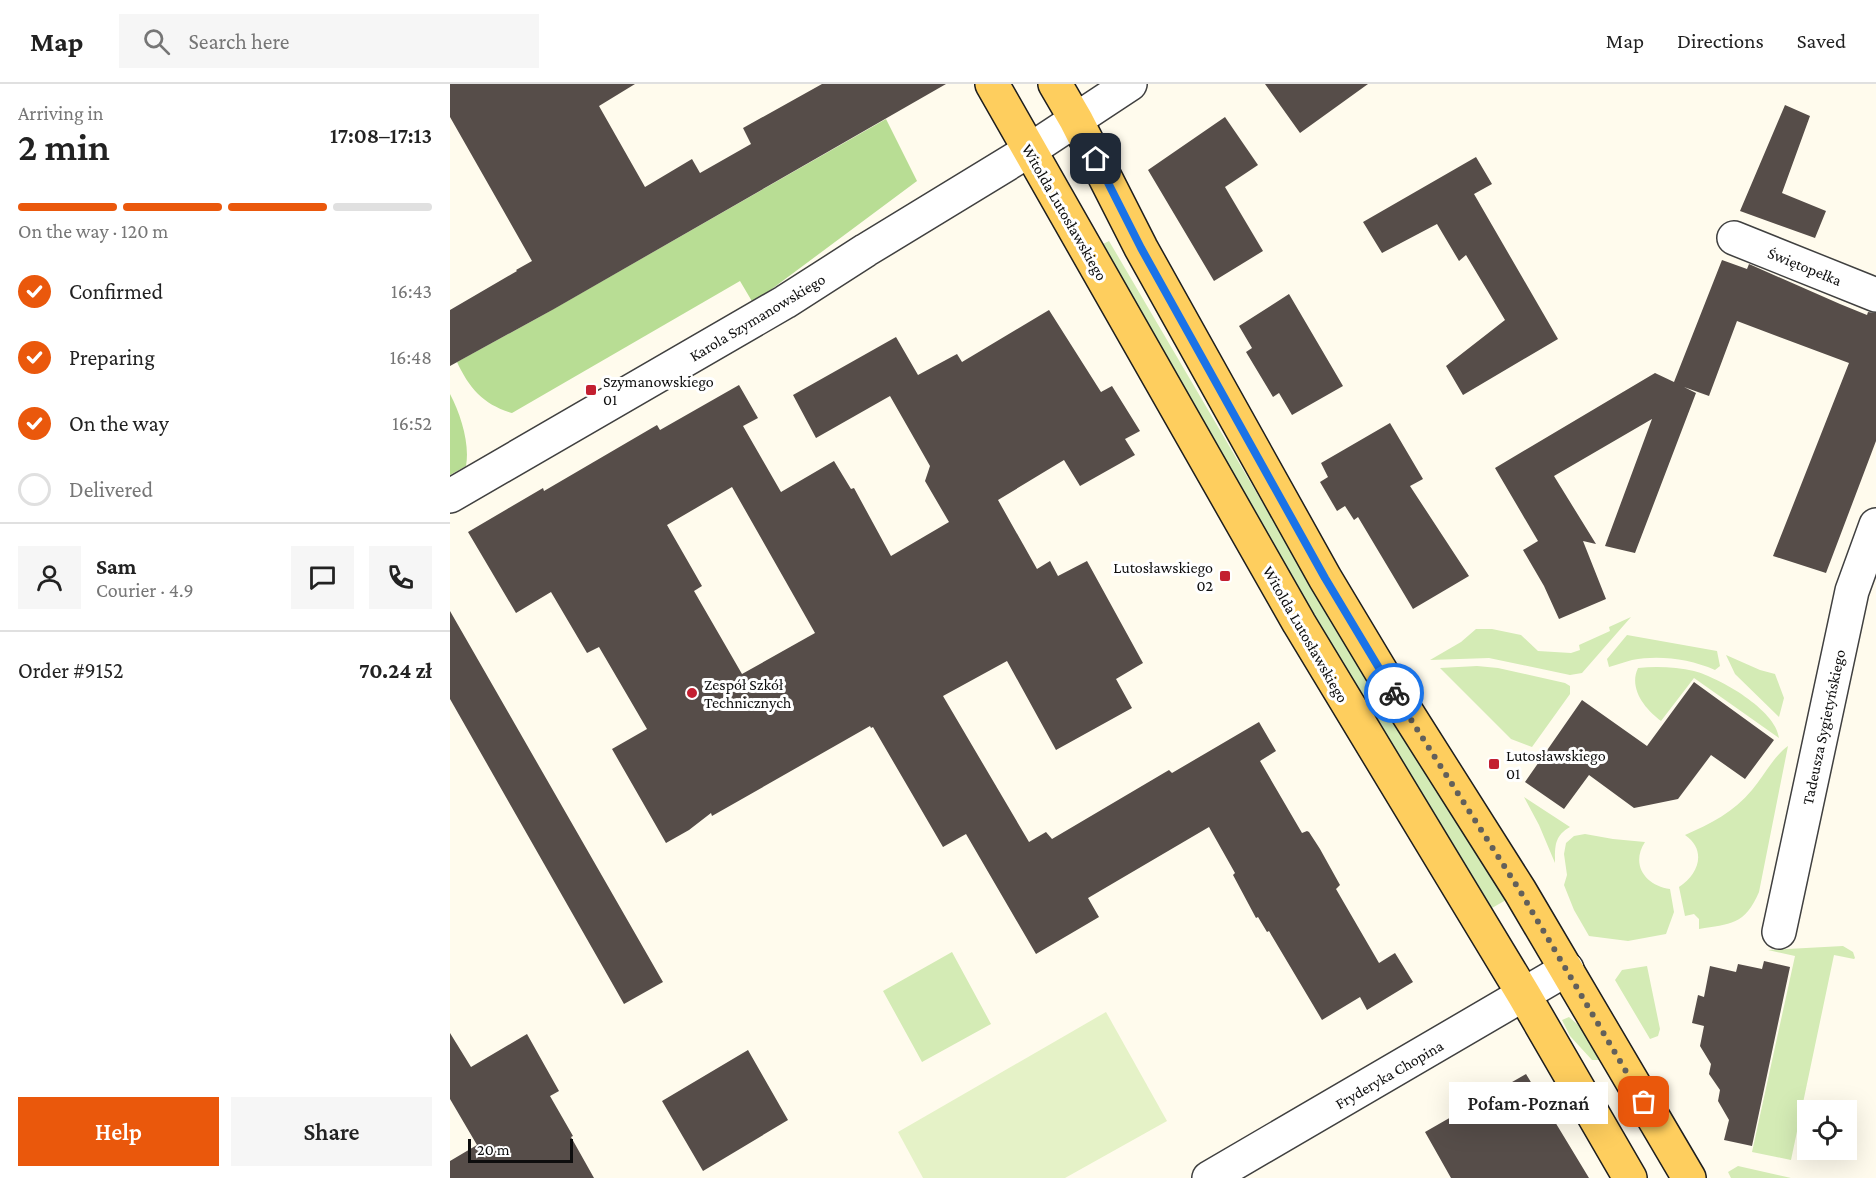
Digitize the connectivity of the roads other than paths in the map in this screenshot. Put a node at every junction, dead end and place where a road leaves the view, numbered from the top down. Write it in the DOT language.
graph roads {
  1 [pos="992,84"];
  2 [pos="1055,84"];
  3 [pos="1130,84"];
  4 [pos="1076,120"];
  5 [pos="1030,150"];
  6 [pos="1734,238"];
  7 [pos="1876,295"];
  8 [pos="450,496"];
  9 [pos="1876,525"];
  10 [pos="1779,932"];
  11 [pos="1567,969"];
  12 [pos="1524,995"];
  13 [pos="1209,1178"];
  14 [pos="1630,1178"];
  15 [pos="1689,1178"];
  1 -- 5 [label="main road, Witolda Lutosławskiego"];
  2 -- 4 [label="main road"];
  3 -- 4 [label="street, Karola Szymanowskiego"];
  4 -- 5 [label="street, Karola Szymanowskiego"];
  4 -- 11 [label="main road"];
  5 -- 8 [label="street, Karola Szymanowskiego"];
  5 -- 12 [label="main road, Witolda Lutosławskiego"];
  6 -- 7 [label="street, Świętopełka"];
  9 -- 10 [label="street, Tadeusza Sygietyńskiego"];
  11 -- 12 [label="street, Fryderyka Chopina"];
  11 -- 15 [label="main road"];
  12 -- 13 [label="street, Fryderyka Chopina"];
  12 -- 14 [label="main road, Witolda Lutosławskiego"];
}
